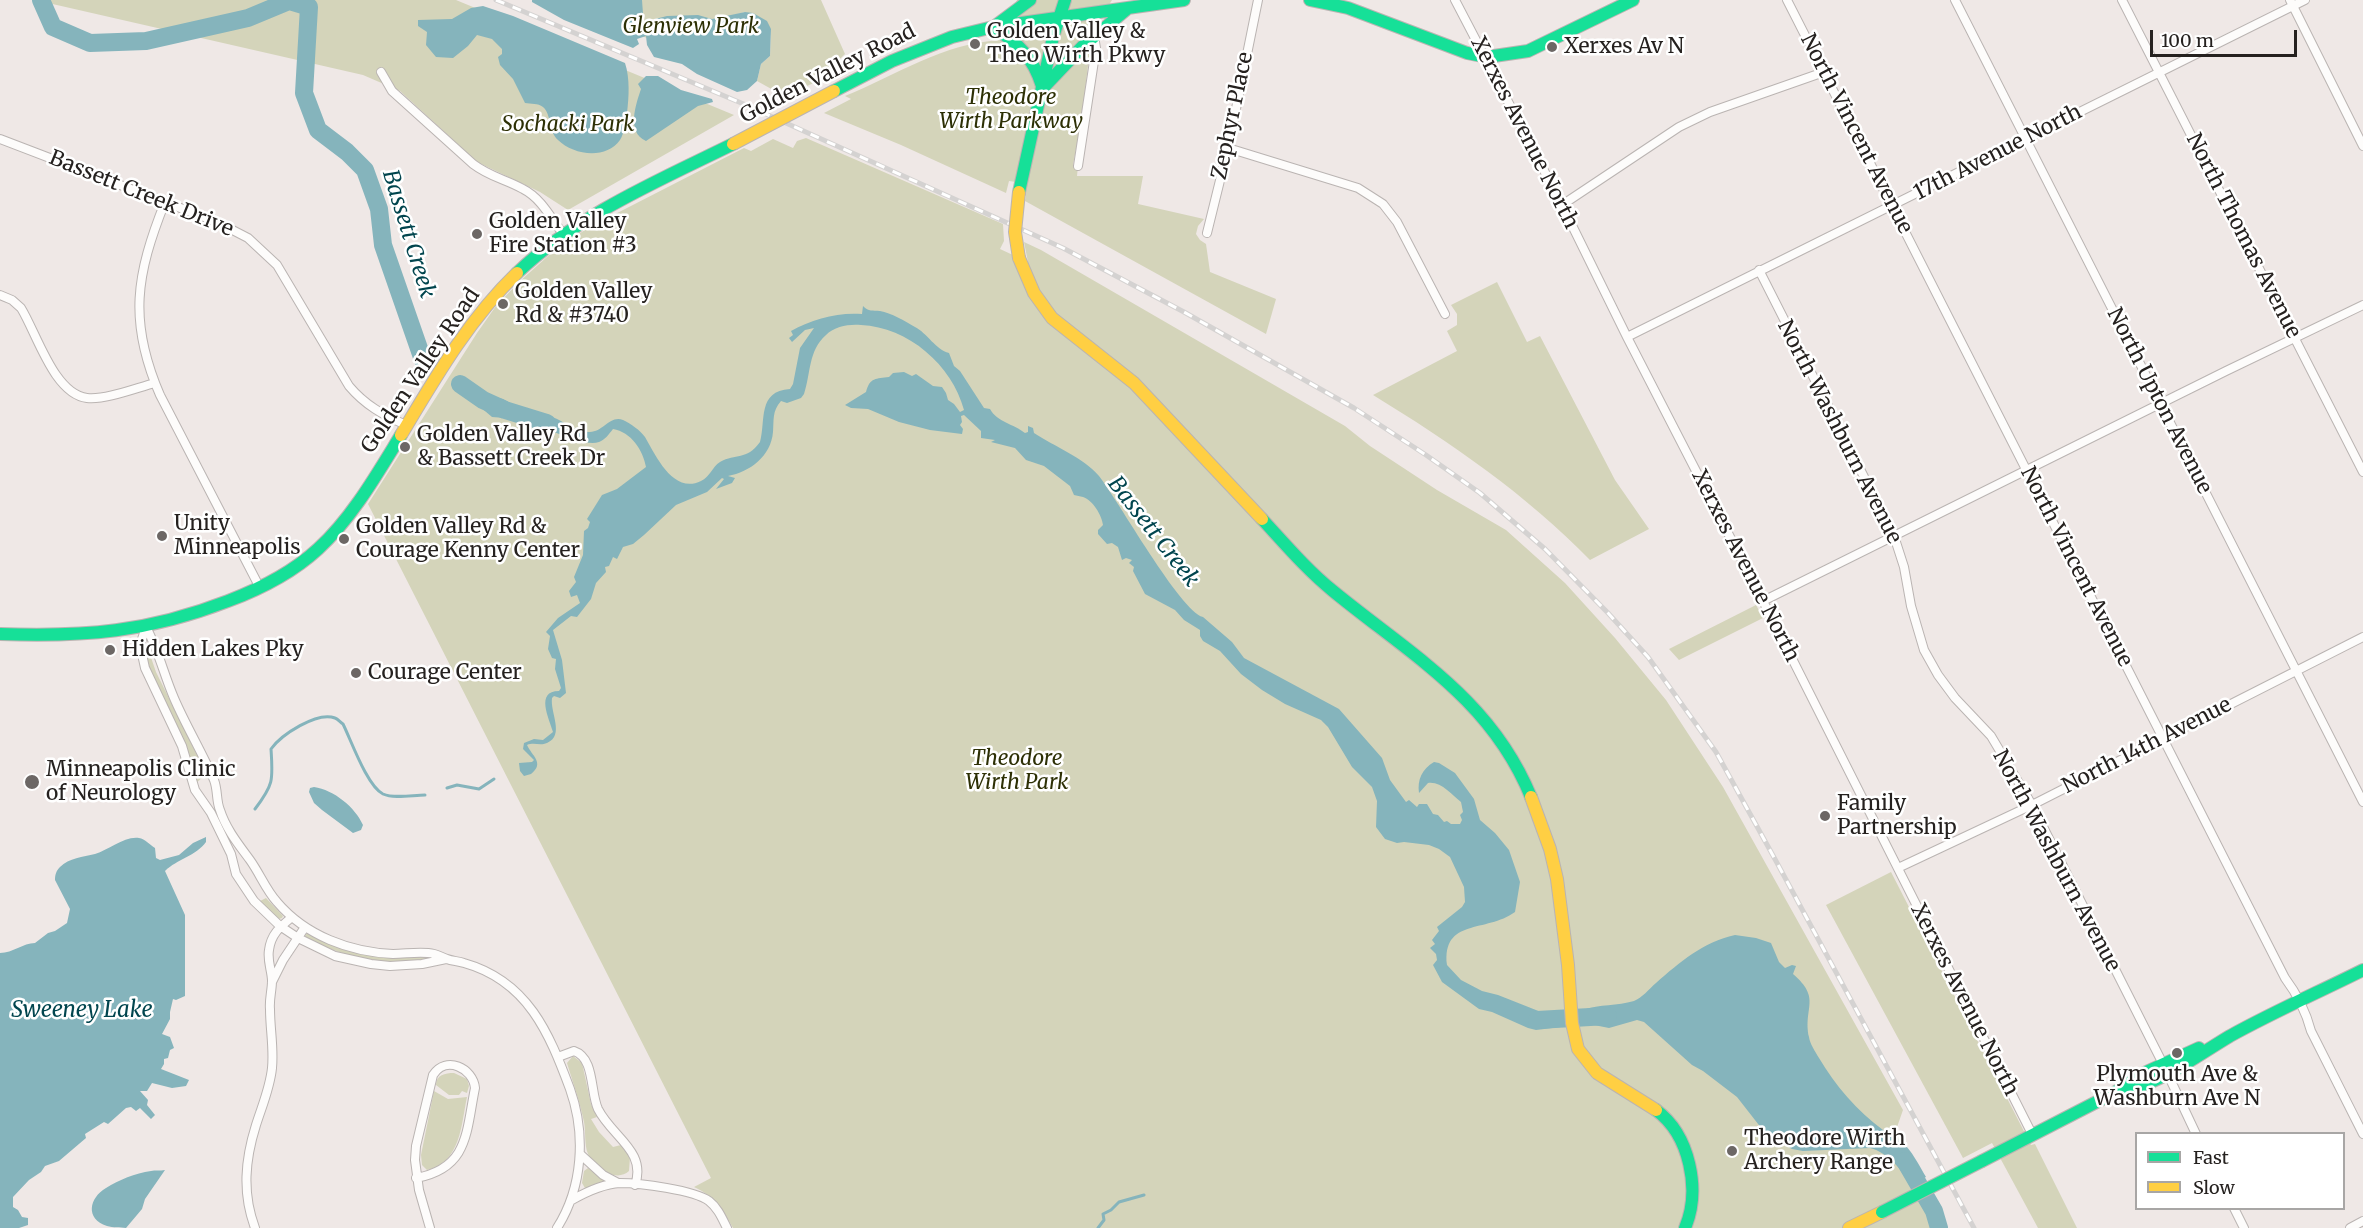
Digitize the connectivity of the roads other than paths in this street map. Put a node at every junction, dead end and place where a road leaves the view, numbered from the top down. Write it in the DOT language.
graph roads {
  1 [pos="1030,0"];
  2 [pos="1065,0"];
  3 [pos="1184,0"];
  4 [pos="1258,0"];
  5 [pos="1310,0"];
  6 [pos="1455,0"];
  7 [pos="1787,0"];
  8 [pos="1955,0"];
  9 [pos="2122,0"];
  10 [pos="2305,0"];
  11 [pos="1626,2"];
  12 [pos="1127,3"];
  13 [pos="2291,3"];
  14 [pos="1058,18"];
  15 [pos="993,27"];
  16 [pos="1094,36"];
  17 [pos="1486,57"];
  18 [pos="381,72"];
  19 [pos="1824,72"];
  20 [pos="2159,72"];
  21 [pos="1042,89"];
  22 [pos="2026,138"];
  23 [pos="0,139"];
  24 [pos="2363,146"];
  25 [pos="1228,148"];
  26 [pos="1078,166"];
  27 [pos="165,202"];
  28 [pos="1562,205"];
  29 [pos="1893,205"];
  30 [pos="1207,232"];
  31 [pos="563,234"];
  32 [pos="1759,270"];
  33 [pos="0,295"];
  34 [pos="2363,305"];
  35 [pos="1444,314"];
  36 [pos="1627,337"];
  37 [pos="2295,339"];
  38 [pos="155,383"];
  39 [pos="2159,404"];
  40 [pos="406,425"];
  41 [pos="2027,470"];
  42 [pos="2363,471"];
  43 [pos="1894,536"];
  44 [pos="260,588"];
  45 [pos="1763,601"];
  46 [pos="146,627"];
  47 [pos="0,634"];
  48 [pos="2363,637"];
  49 [pos="2297,670"];
  50 [pos="2163,737"];
  51 [pos="2363,802"];
  52 [pos="2032,805"];
  53 [pos="1898,868"];
  54 [pos="292,917"];
  55 [pos="280,926"];
  56 [pos="305,927"];
  57 [pos="298,938"];
  58 [pos="447,959"];
  59 [pos="2363,970"];
  60 [pos="272,982"];
  61 [pos="2300,1002"];
  62 [pos="558,1057"];
  63 [pos="2165,1069"];
  64 [pos="2195,1132"];
  65 [pos="2032,1134"];
  66 [pos="2363,1134"];
  67 [pos="580,1154"];
  68 [pos="416,1178"];
  69 [pos="618,1183"];
  70 [pos="635,1185"];
  71 [pos="572,1200"];
  72 [pos="2235,1210"];
  73 [pos="2363,1221"];
  74 [pos="255,1228"];
  75 [pos="430,1228"];
  76 [pos="557,1228"];
  77 [pos="727,1228"];
  78 [pos="1685,1228"];
  79 [pos="1849,1228"];
  80 [pos="2244,1228"];
  81 [pos="2350,1228"];
  1 -- 15 [label="street"];
  2 -- 14 [label="street"];
  3 -- 12 [label="street, Golden Valley Road"];
  4 -- 25 [label="street, Zephyr Place"];
  5 -- 17 [label="street"];
  6 -- 17 [label="street, Xerxes Avenue North"];
  7 -- 19 [label="street, North Vincent Avenue"];
  8 -- 22 [label="street, North Upton Avenue"];
  9 -- 20 [label="street, North Thomas Avenue"];
  10 -- 13 [label="street, 17th Avenue North"];
  11 -- 17 [label="street"];
  12 -- 14 [label="street, Golden Valley Road"];
  12 -- 16 [label="street"];
  13 -- 20 [label="street, 17th Avenue North"];
  13 -- 24 [label="street"];
  14 -- 15 [label="street, Golden Valley Road"];
  14 -- 21 [label="street"];
  15 -- 21 [label="street"];
  15 -- 31 [label="street, Golden Valley Road, bridge"];
  16 -- 21 [label="street"];
  16 -- 26 [label="street"];
  17 -- 28 [label="street, Xerxes Avenue North"];
  18 -- 31 [label="street"];
  19 -- 28 [label="street"];
  19 -- 29 [label="street, North Vincent Avenue"];
  20 -- 22 [label="street, 17th Avenue North"];
  20 -- 37 [label="street, North Thomas Avenue"];
  21 -- 78 [label="street, bridge"];
  22 -- 29 [label="street, 17th Avenue North"];
  22 -- 39 [label="street, North Upton Avenue"];
  23 -- 27 [label="street, Bassett Creek Drive"];
  25 -- 30 [label="street, Zephyr Place"];
  25 -- 35 [label="street"];
  27 -- 38 [label="street"];
  27 -- 40 [label="street, Bassett Creek Drive"];
  28 -- 36 [label="street, Xerxes Avenue North"];
  29 -- 32 [label="street, 17th Avenue North"];
  29 -- 41 [label="street, North Vincent Avenue"];
  31 -- 40 [label="street, Golden Valley Road"];
  32 -- 36 [label="street, 17th Avenue North"];
  32 -- 43 [label="street, North Washburn Avenue"];
  33 -- 38 [label="street"];
  34 -- 37 [label="street"];
  36 -- 45 [label="street, Xerxes Avenue North"];
  37 -- 39 [label="street"];
  37 -- 42 [label="street, North Thomas Avenue"];
  38 -- 44 [label="street"];
  39 -- 41 [label="street"];
  39 -- 49 [label="street, North Upton Avenue"];
  40 -- 44 [label="street, Golden Valley Road"];
  41 -- 43 [label="street"];
  41 -- 50 [label="street, North Vincent Avenue"];
  43 -- 45 [label="street"];
  43 -- 52 [label="street, North Washburn Avenue"];
  44 -- 46 [label="street, Golden Valley Road"];
  45 -- 53 [label="street, Xerxes Avenue North"];
  46 -- 47 [label="street, Golden Valley Road"];
  46 -- 54 [label="street"];
  46 -- 55 [label="street"];
  48 -- 49 [label="street, North 14th Avenue"];
  49 -- 50 [label="street, North 14th Avenue"];
  49 -- 51 [label="street, North Upton Avenue"];
  50 -- 52 [label="street, North 14th Avenue"];
  50 -- 61 [label="street, North Vincent Avenue"];
  52 -- 53 [label="street, North 14th Avenue"];
  52 -- 63 [label="street, North Washburn Avenue"];
  53 -- 65 [label="street, Xerxes Avenue North"];
  54 -- 55 [label="street"];
  54 -- 56 [label="street"];
  55 -- 57 [label="street"];
  55 -- 60 [label="street"];
  56 -- 57 [label="street"];
  56 -- 58 [label="street"];
  57 -- 58 [label="street"];
  57 -- 60 [label="street"];
  58 -- 62 [label="street"];
  59 -- 61 [label="street"];
  60 -- 74 [label="street"];
  61 -- 63 [label="street"];
  61 -- 66 [label="street, North Vincent Avenue"];
  62 -- 67 [label="street"];
  62 -- 70 [label="street"];
  63 -- 64 [label="street, North Washburn Avenue"];
  63 -- 65 [label="street"];
  65 -- 79 [label="street, bridge"];
  67 -- 69 [label="street"];
  67 -- 71 [label="street"];
  68 -- 68 [label="street"];
  68 -- 75 [label="street"];
  69 -- 70 [label="street"];
  69 -- 71 [label="street"];
  70 -- 77 [label="street"];
  71 -- 76 [label="street"];
  72 -- 80 [label="street"];
  73 -- 81 [label="street"];
}
